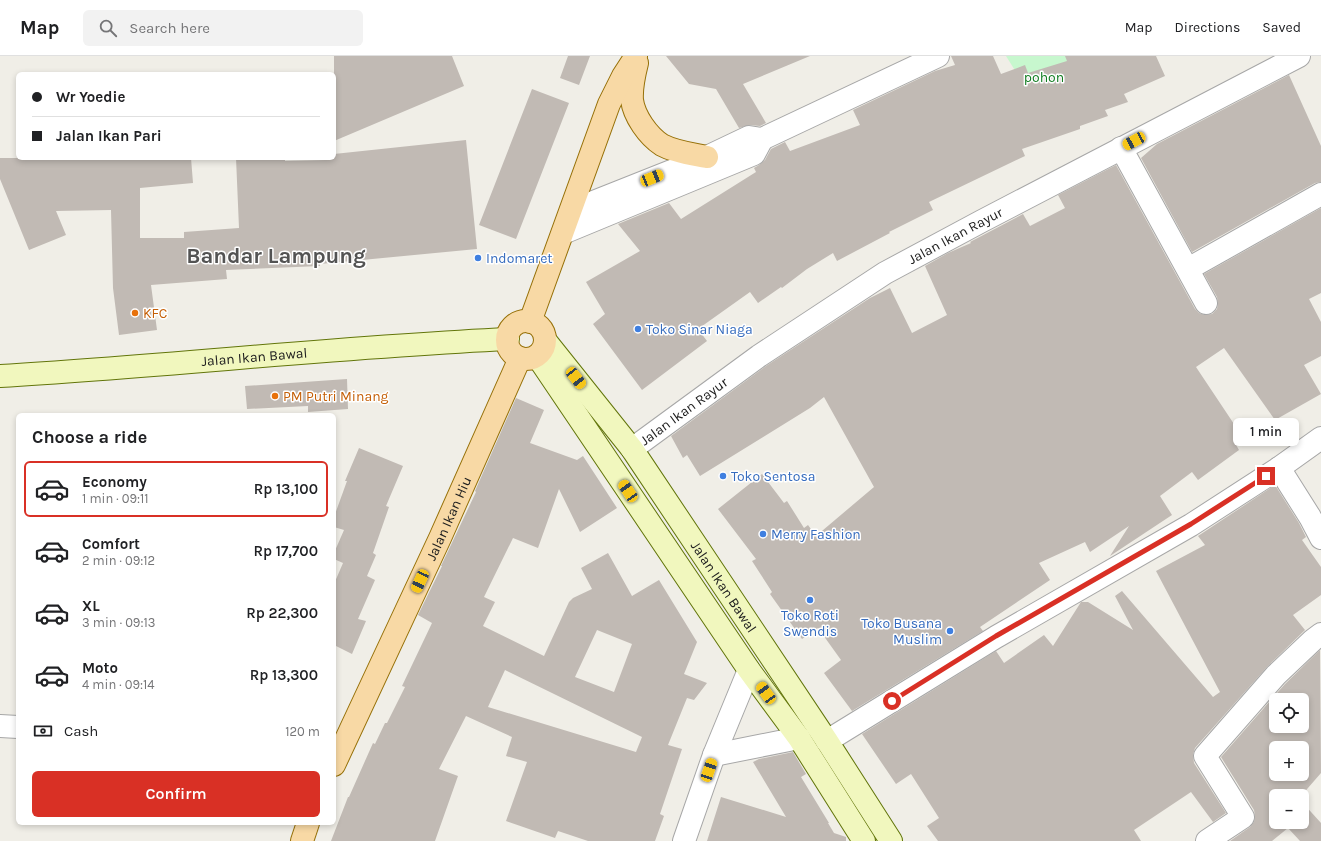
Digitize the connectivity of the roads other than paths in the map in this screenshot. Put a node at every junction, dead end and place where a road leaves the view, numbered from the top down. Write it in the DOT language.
graph roads {
  1 [pos="637,56"];
  2 [pos="938,56"];
  3 [pos="1287,58"];
  4 [pos="762,139"];
  5 [pos="1121,148"];
  6 [pos="707,156"];
  7 [pos="1321,194"];
  8 [pos="571,211"];
  9 [pos="563,233"];
  10 [pos="1188,269"];
  11 [pos="1206,303"];
  12 [pos="530,322"];
  13 [pos="508,339"];
  14 [pos="534,351"];
  15 [pos="0,376"];
  16 [pos="1321,438"];
  17 [pos="632,449"];
  18 [pos="1279,468"];
  19 [pos="1321,538"];
  20 [pos="1321,634"];
  21 [pos="749,670"];
  22 [pos="0,726"];
  23 [pos="16,727"];
  24 [pos="799,738"];
  25 [pos="827,741"];
  26 [pos="714,755"];
  27 [pos="336,761"];
  28 [pos="307,825"];
  29 [pos="302,841"];
  30 [pos="684,841"];
  31 [pos="864,841"];
  32 [pos="891,841"];
  33 [pos="1207,841"];
  1 -- 6 [label="main road"];
  1 -- 8 [label="main road"];
  2 -- 4 [label="street"];
  3 -- 5 [label="street, Jalan Ikan Rayur"];
  4 -- 6 [label="street"];
  4 -- 9 [label="street"];
  5 -- 10 [label="street"];
  5 -- 17 [label="street, Jalan Ikan Rayur"];
  6 -- 8 [label="street"];
  7 -- 10 [label="street"];
  8 -- 9 [label="main road"];
  9 -- 12 [label="main road"];
  10 -- 11 [label="street"];
  12 -- 13 [label="main road"];
  12 -- 14 [label="main road"];
  13 -- 14 [label="main road"];
  13 -- 15 [label="street, Jalan Ikan Bawal"];
  14 -- 17 [label="street, Jalan Ikan Bawal"];
  14 -- 21 [label="street, Jalan Ikan Bawal"];
  14 -- 27 [label="main road, Jalan Ikan Hiu"];
  16 -- 18 [label="street"];
  17 -- 25 [label="street, Jalan Ikan Bawal"];
  18 -- 19 [label="street"];
  18 -- 25 [label="street"];
  20 -- 33 [label="street"];
  21 -- 24 [label="street, Jalan Ikan Bawal"];
  21 -- 26 [label="street"];
  22 -- 23 [label="street"];
  24 -- 26 [label="street"];
  24 -- 31 [label="street, Jalan Ikan Bawal"];
  25 -- 32 [label="street, Jalan Ikan Bawal"];
  26 -- 30 [label="street"];
  28 -- 29 [label="main road"];
}
